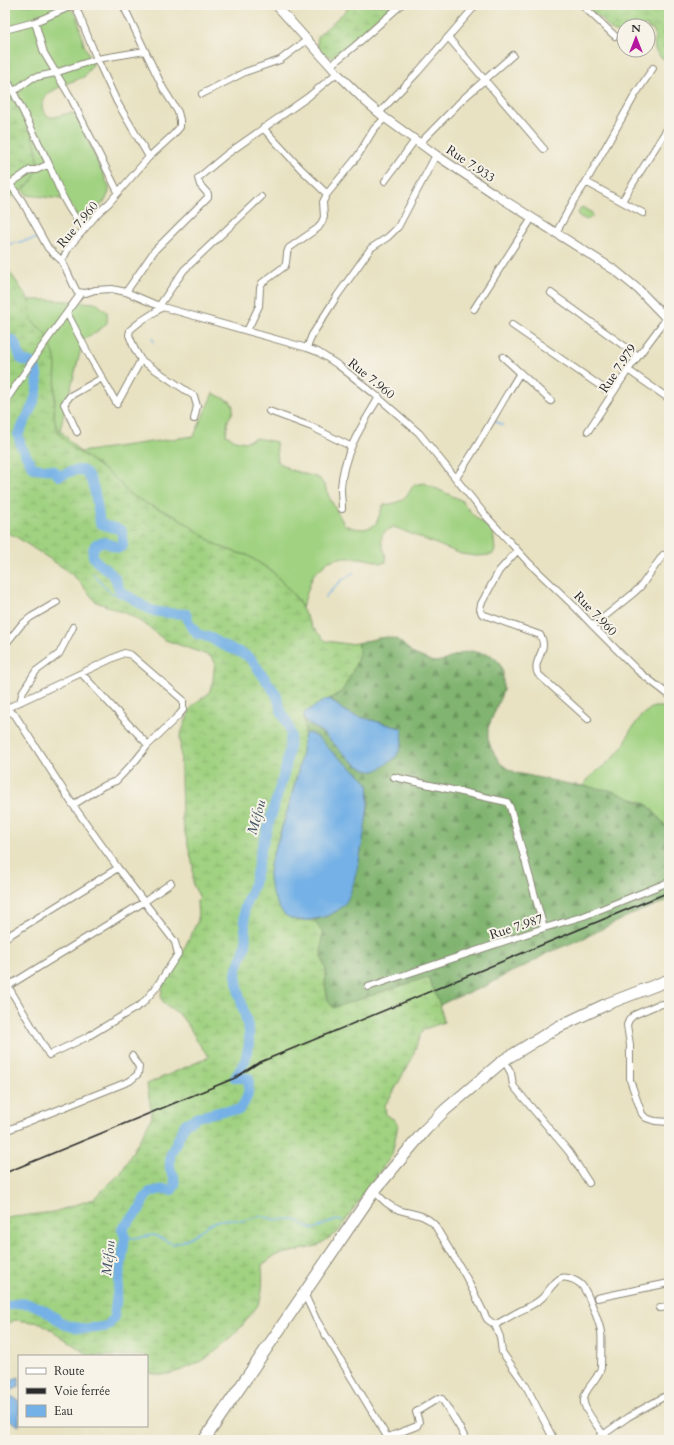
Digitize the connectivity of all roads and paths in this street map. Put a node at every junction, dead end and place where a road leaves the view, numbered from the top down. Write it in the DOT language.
graph roads {
  1 [pos="74,5"];
  2 [pos="132,5"];
  3 [pos="276,5"];
  4 [pos="401,5"];
  5 [pos="476,5"];
  6 [pos="582,5"];
  7 [pos="124,7"];
  8 [pos="35,22"];
  9 [pos="5,30"];
  10 [pos="615,36"];
  11 [pos="448,37"];
  12 [pos="307,40"];
  13 [pos="145,51"];
  14 [pos="513,54"];
  15 [pos="97,59"];
  16 [pos="330,66"];
  17 [pos="653,68"];
  18 [pos="55,73"];
  19 [pos="337,73"];
  20 [pos="5,74"];
  21 [pos="485,81"];
  22 [pos="14,92"];
  23 [pos="202,94"];
  24 [pos="382,116"];
  25 [pos="669,126"];
  26 [pos="263,128"];
  27 [pos="666,138"];
  28 [pos="417,142"];
  29 [pos="544,148"];
  30 [pos="436,155"];
  31 [pos="149,157"];
  32 [pos="49,164"];
  33 [pos="385,181"];
  34 [pos="586,182"];
  35 [pos="118,192"];
  36 [pos="327,194"];
  37 [pos="261,197"];
  38 [pos="622,201"];
  39 [pos="643,213"];
  40 [pos="532,218"];
  41 [pos="85,228"];
  42 [pos="556,232"];
  43 [pos="62,261"];
  44 [pos="126,292"];
  45 [pos="81,293"];
  46 [pos="552,293"];
  47 [pos="161,307"];
  48 [pos="474,309"];
  49 [pos="67,314"];
  50 [pos="667,320"];
  51 [pos="512,325"];
  52 [pos="247,331"];
  53 [pos="307,348"];
  54 [pos="638,356"];
  55 [pos="503,357"];
  56 [pos="141,360"];
  57 [pos="628,370"];
  58 [pos="520,373"];
  59 [pos="102,378"];
  60 [pos="612,394"];
  61 [pos="379,397"];
  62 [pos="668,398"];
  63 [pos="552,401"];
  64 [pos="5,402"];
  65 [pos="269,411"];
  66 [pos="194,419"];
  67 [pos="588,431"];
  68 [pos="77,432"];
  69 [pos="350,446"];
  70 [pos="456,478"];
  71 [pos="342,509"];
  72 [pos="517,551"];
  73 [pos="663,555"];
  74 [pos="57,602"];
  75 [pos="593,626"];
  76 [pos="73,627"];
  77 [pos="5,645"];
  78 [pos="82,674"];
  79 [pos="669,695"];
  80 [pos="20,702"];
  81 [pos="5,708"];
  82 [pos="588,719"];
  83 [pos="148,745"];
  84 [pos="394,777"];
  85 [pos="73,805"];
  86 [pos="118,868"];
  87 [pos="669,882"];
  88 [pos="171,883"];
  89 [pos="144,902"];
  90 [pos="544,928"];
  91 [pos="5,938"];
  92 [pos="669,980"];
  93 [pos="6,985"];
  94 [pos="368,987"];
  95 [pos="669,1004"];
  96 [pos="132,1056"];
  97 [pos="504,1060"];
  98 [pos="669,1122"];
  99 [pos="5,1131"];
  100 [pos="588,1183"];
  101 [pos="374,1191"];
  102 [pos="669,1283"];
  103 [pos="304,1294"];
  104 [pos="597,1298"];
  105 [pos="669,1307"];
  106 [pos="660,1308"];
  107 [pos="495,1325"];
  108 [pos="669,1394"];
  109 [pos="603,1434"];
  110 [pos="389,1438"];
  111 [pos="204,1440"];
  112 [pos="466,1440"];
  113 [pos="554,1440"];
  114 [pos="596,1440"];
  1 -- 8 [label="street"];
  1 -- 15 [label="street"];
  2 -- 7 [label="street"];
  3 -- 12 [label="street, Rue 7.933"];
  4 -- 16 [label="street"];
  5 -- 11 [label="street"];
  6 -- 10 [label="street"];
  7 -- 13 [label="street"];
  8 -- 9 [label="street"];
  8 -- 18 [label="street"];
  11 -- 21 [label="street"];
  11 -- 24 [label="street"];
  12 -- 16 [label="street, Rue 7.933"];
  12 -- 23 [label="street"];
  13 -- 15 [label="street"];
  13 -- 31 [label="street, Rue 7.960"];
  14 -- 21 [label="street"];
  15 -- 18 [label="street"];
  15 -- 31 [label="street"];
  16 -- 19 [label="street, Rue 7.933"];
  17 -- 34 [label="street"];
  18 -- 22 [label="street"];
  18 -- 35 [label="street"];
  19 -- 24 [label="street, Rue 7.933"];
  19 -- 26 [label="street"];
  20 -- 22 [label="street"];
  21 -- 28 [label="street"];
  21 -- 29 [label="street"];
  22 -- 32 [label="street"];
  24 -- 28 [label="street, Rue 7.933"];
  24 -- 36 [label="street"];
  25 -- 27 [label="street"];
  26 -- 36 [label="street"];
  26 -- 44 [label="street"];
  27 -- 38 [label="street"];
  28 -- 30 [label="street, Rue 7.933"];
  28 -- 33 [label="street"];
  30 -- 40 [label="street, Rue 7.933"];
  30 -- 53 [label="street"];
  31 -- 35 [label="street, Rue 7.960"];
  32 -- 41 [label="street"];
  32 -- 43 [label="street"];
  34 -- 38 [label="street"];
  34 -- 42 [label="street"];
  35 -- 41 [label="street, Rue 7.960"];
  36 -- 52 [label="street"];
  37 -- 47 [label="street"];
  38 -- 39 [label="street"];
  40 -- 42 [label="street, Rue 7.933"];
  40 -- 48 [label="street"];
  41 -- 43 [label="street, Rue 7.960"];
  42 -- 50 [label="street, Rue 7.933"];
  43 -- 45 [label="street, Rue 7.960"];
  44 -- 45 [label="street, Rue 7.960"];
  44 -- 47 [label="street, Rue 7.960"];
  45 -- 49 [label="street"];
  46 -- 54 [label="street"];
  47 -- 52 [label="street, Rue 7.960"];
  47 -- 56 [label="street"];
  49 -- 59 [label="street"];
  49 -- 64 [label="street"];
  50 -- 54 [label="street, Rue 7.979"];
  51 -- 60 [label="street"];
  52 -- 53 [label="street, Rue 7.960"];
  53 -- 61 [label="street, Rue 7.960"];
  54 -- 57 [label="street, Rue 7.979"];
  55 -- 58 [label="street"];
  56 -- 59 [label="street"];
  56 -- 66 [label="street"];
  57 -- 60 [label="street, Rue 7.979"];
  57 -- 62 [label="street"];
  58 -- 63 [label="street"];
  58 -- 70 [label="street"];
  59 -- 68 [label="street"];
  60 -- 67 [label="street, Rue 7.979"];
  61 -- 69 [label="street"];
  61 -- 70 [label="street, Rue 7.960"];
  65 -- 69 [label="street"];
  69 -- 71 [label="street"];
  70 -- 72 [label="street, Rue 7.960"];
  72 -- 75 [label="street, Rue 7.960"];
  72 -- 82 [label="street"];
  73 -- 75 [label="street"];
  74 -- 77 [label="street"];
  75 -- 79 [label="street, Rue 7.960"];
  76 -- 80 [label="street"];
  78 -- 80 [label="street"];
  78 -- 83 [label="street"];
  78 -- 83 [label="street"];
  80 -- 81 [label="street"];
  81 -- 85 [label="street"];
  83 -- 85 [label="street"];
  84 -- 90 [label="street"];
  85 -- 86 [label="street"];
  86 -- 89 [label="street"];
  86 -- 91 [label="street"];
  87 -- 90 [label="street, Rue 7.987"];
  88 -- 89 [label="street"];
  89 -- 93 [label="street"];
  89 -- 93 [label="street"];
  90 -- 94 [label="street, Rue 7.987"];
  92 -- 97 [label="highway"];
  95 -- 98 [label="street"];
  96 -- 99 [label="street"];
  97 -- 100 [label="street"];
  97 -- 101 [label="highway"];
  101 -- 103 [label="highway"];
  101 -- 107 [label="street"];
  102 -- 104 [label="street"];
  103 -- 110 [label="street"];
  103 -- 111 [label="highway"];
  105 -- 106 [label="street"];
  107 -- 109 [label="street"];
  107 -- 113 [label="street"];
  108 -- 109 [label="street"];
  109 -- 114 [label="street"];
  110 -- 112 [label="street"];
}
